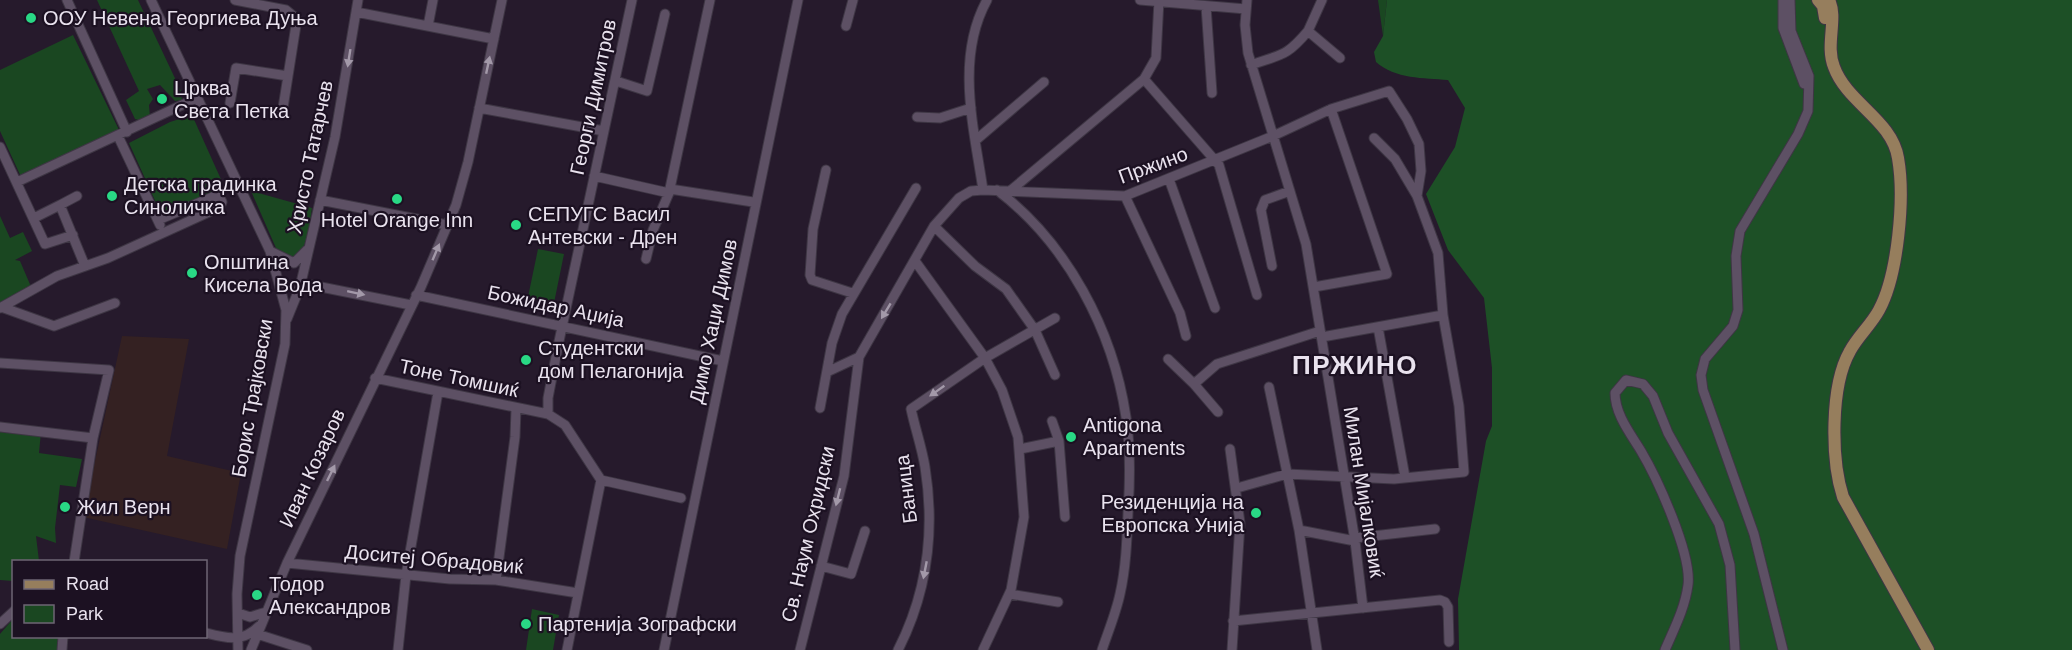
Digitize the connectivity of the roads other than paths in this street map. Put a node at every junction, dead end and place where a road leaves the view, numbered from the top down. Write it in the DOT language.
graph roads {
  1 [pos="67,0"];
  2 [pos="151,0"];
  3 [pos="235,0"];
  4 [pos="358,0"];
  5 [pos="433,0"];
  6 [pos="502,0"];
  7 [pos="632,0"];
  8 [pos="710,0"];
  9 [pos="798,0"];
  10 [pos="853,0"];
  11 [pos="987,0"];
  12 [pos="1140,0"];
  13 [pos="1322,0"];
  14 [pos="1783,0"];
  15 [pos="1797,0"];
  16 [pos="1818,0"];
  17 [pos="1829,0"];
  18 [pos="1159,2"];
  19 [pos="1246,4"];
  20 [pos="1790,4"];
  21 [pos="1206,6"];
  22 [pos="356,12"];
  23 [pos="664,14"];
  24 [pos="428,26"];
  25 [pos="846,26"];
  26 [pos="1308,31"];
  27 [pos="494,39"];
  28 [pos="1340,58"];
  29 [pos="1251,65"];
  30 [pos="288,76"];
  31 [pos="1144,79"];
  32 [pos="616,81"];
  33 [pos="1044,82"];
  34 [pos="1212,93"];
  35 [pos="197,98"];
  36 [pos="230,103"];
  37 [pos="479,108"];
  38 [pos="971,108"];
  39 [pos="1331,109"];
  40 [pos="282,114"];
  41 [pos="917,117"];
  42 [pos="604,131"];
  43 [pos="123,134"];
  44 [pos="1273,136"];
  45 [pos="1889,136"];
  46 [pos="1374,138"];
  47 [pos="976,140"];
  48 [pos="0,149"];
  49 [pos="1788,149"];
  50 [pos="1215,160"];
  51 [pos="826,170"];
  52 [pos="594,176"];
  53 [pos="1169,179"];
  54 [pos="17,182"];
  55 [pos="916,188"];
  56 [pos="982,190"];
  57 [pos="997,190"];
  58 [pos="669,191"];
  59 [pos="1010,191"];
  60 [pos="1290,191"];
  61 [pos="1022,192"];
  62 [pos="77,196"];
  63 [pos="1125,196"];
  64 [pos="1417,196"];
  65 [pos="320,200"];
  66 [pos="753,202"];
  67 [pos="60,205"];
  68 [pos="1025,211"];
  69 [pos="34,218"];
  70 [pos="158,220"];
  71 [pos="447,225"];
  72 [pos="934,226"];
  73 [pos="163,233"];
  74 [pos="73,235"];
  75 [pos="309,248"];
  76 [pos="270,251"];
  77 [pos="646,259"];
  78 [pos="915,261"];
  79 [pos="85,266"];
  80 [pos="1272,266"];
  81 [pos="301,283"];
  82 [pos="1314,287"];
  83 [pos="852,293"];
  84 [pos="1257,295"];
  85 [pos="416,296"];
  86 [pos="115,303"];
  87 [pos="411,304"];
  88 [pos="2,308"];
  89 [pos="1215,309"];
  90 [pos="1443,315"];
  91 [pos="1055,318"];
  92 [pos="286,319"];
  93 [pos="562,326"];
  94 [pos="1378,327"];
  95 [pos="1035,330"];
  96 [pos="1321,334"];
  97 [pos="1186,336"];
  98 [pos="859,357"];
  99 [pos="986,358"];
  100 [pos="1168,359"];
  101 [pos="723,361"];
  102 [pos="0,363"];
  103 [pos="827,372"];
  104 [pos="1055,375"];
  105 [pos="375,378"];
  106 [pos="1194,384"];
  107 [pos="1269,387"];
  108 [pos="438,392"];
  109 [pos="820,408"];
  110 [pos="516,409"];
  111 [pos="1218,412"];
  112 [pos="548,414"];
  113 [pos="1052,421"];
  114 [pos="0,427"];
  115 [pos="93,438"];
  116 [pos="1059,441"];
  117 [pos="1020,449"];
  118 [pos="1230,449"];
  119 [pos="1287,474"];
  120 [pos="1405,477"];
  121 [pos="1344,478"];
  122 [pos="602,480"];
  123 [pos="1237,488"];
  124 [pos="681,498"];
  125 [pos="1065,517"];
  126 [pos="1436,529"];
  127 [pos="1299,530"];
  128 [pos="865,531"];
  129 [pos="1355,540"];
  130 [pos="74,560"];
  131 [pos="287,563"];
  132 [pos="821,566"];
  133 [pos="405,575"];
  134 [pos="496,580"];
  135 [pos="578,593"];
  136 [pos="1010,594"];
  137 [pos="1058,602"];
  138 [pos="1363,608"];
  139 [pos="266,612"];
  140 [pos="12,613"];
  141 [pos="237,614"];
  142 [pos="1312,615"];
  143 [pos="1233,621"];
  144 [pos="0,624"];
  145 [pos="259,629"];
  146 [pos="207,633"];
  147 [pos="238,638"];
  148 [pos="1449,642"];
  149 [pos="238,650"];
  150 [pos="252,650"];
  151 [pos="307,650"];
  152 [pos="398,650"];
  153 [pos="567,650"];
  154 [pos="664,650"];
  155 [pos="800,650"];
  156 [pos="898,650"];
  157 [pos="983,650"];
  158 [pos="1102,650"];
  159 [pos="1232,650"];
  160 [pos="1317,650"];
  161 [pos="1665,650"];
  162 [pos="1736,650"];
  163 [pos="1783,650"];
  164 [pos="1928,650"];
  1 -- 43 [label="street"];
  2 -- 35 [label="street, Борис Трајковски"];
  3 -- 30 [label="street"];
  4 -- 22 [label="street, Христо Татарчев"];
  5 -- 24 [label="street"];
  6 -- 27 [label="street, Иван Козаров"];
  7 -- 32 [label="street, Георги Димитров"];
  8 -- 58 [label="street"];
  9 -- 101 [label="street, Димо Хаџи Димов"];
  10 -- 25 [label="street"];
  11 -- 38 [label="street"];
  12 -- 18 [label="street"];
  13 -- 26 [label="street"];
  14 -- 49 [label="street"];
  15 -- 20 [label="street"];
  16 -- 45 [label="main road"];
  17 -- 45 [label="main road"];
  18 -- 21 [label="street"];
  18 -- 31 [label="street"];
  19 -- 21 [label="street"];
  19 -- 29 [label="street, Милан Мијалковиќ"];
  20 -- 49 [label="street"];
  21 -- 34 [label="street"];
  22 -- 24 [label="street"];
  22 -- 65 [label="street, Христо Татарчев, one-way"];
  23 -- 32 [label="street"];
  24 -- 27 [label="street"];
  26 -- 28 [label="street"];
  26 -- 29 [label="street"];
  37 -- 27 [label="street, Иван Козаров, one-way"];
  29 -- 44 [label="street, Милан Мијалковиќ"];
  30 -- 36 [label="street"];
  30 -- 40 [label="street"];
  31 -- 50 [label="street"];
  31 -- 59 [label="street"];
  32 -- 42 [label="street, Георги Димитров"];
  33 -- 47 [label="street"];
  35 -- 43 [label="street"];
  35 -- 76 [label="street, Борис Трајковски"];
  37 -- 42 [label="street"];
  37 -- 71 [label="street, Иван Козаров"];
  38 -- 41 [label="street"];
  38 -- 47 [label="street"];
  39 -- 44 [label="street, Пржино"];
  39 -- 64 [label="street, Пржино"];
  39 -- 82 [label="street"];
  42 -- 52 [label="street, Георги Димитров"];
  43 -- 54 [label="street"];
  43 -- 70 [label="street"];
  44 -- 50 [label="street, Пржино"];
  44 -- 60 [label="street, Милан Мијалковиќ"];
  45 -- 164 [label="main road"];
  46 -- 64 [label="street"];
  47 -- 56 [label="street"];
  48 -- 54 [label="street"];
  49 -- 163 [label="street"];
  50 -- 53 [label="street, Пржино"];
  50 -- 84 [label="street"];
  51 -- 83 [label="street"];
  52 -- 58 [label="street"];
  52 -- 93 [label="street, Георги Димитров"];
  53 -- 63 [label="street, Пржино"];
  53 -- 89 [label="street"];
  54 -- 69 [label="street"];
  55 -- 83 [label="street"];
  56 -- 57 [label="street, Пржино"];
  56 -- 72 [label="street, Пржино"];
  57 -- 59 [label="street, Пржино"];
  57 -- 68 [label="street"];
  58 -- 66 [label="street"];
  58 -- 77 [label="street"];
  59 -- 61 [label="street, Пржино"];
  60 -- 80 [label="street"];
  60 -- 82 [label="street, Милан Мијалковиќ"];
  61 -- 63 [label="street, Пржино"];
  61 -- 68 [label="street"];
  62 -- 67 [label="street"];
  63 -- 97 [label="street"];
  64 -- 90 [label="street"];
  65 -- 71 [label="street"];
  65 -- 75 [label="street, Христо Татарчев"];
  67 -- 69 [label="street"];
  67 -- 74 [label="street"];
  68 -- 158 [label="street"];
  69 -- 74 [label="street"];
  70 -- 73 [label="street"];
  70 -- 73 [label="street"];
  85 -- 71 [label="street, Иван Козаров, one-way"];
  72 -- 78 [label="street, Пржино"];
  72 -- 95 [label="street"];
  73 -- 79 [label="street"];
  74 -- 79 [label="street"];
  75 -- 76 [label="street"];
  75 -- 81 [label="street, Христо Татарчев"];
  76 -- 92 [label="street, Борис Трајковски"];
  78 -- 98 [label="street, Св. Наум Охридски, one-way"];
  78 -- 99 [label="street"];
  79 -- 88 [label="street"];
  81 -- 87 [label="street, one-way"];
  81 -- 92 [label="street, Христо Татарчев"];
  82 -- 96 [label="street, Милан Мијалковиќ"];
  83 -- 103 [label="street"];
  85 -- 87 [label="street, Иван Козаров"];
  85 -- 93 [label="street, Божидар Аџија"];
  86 -- 88 [label="street"];
  87 -- 105 [label="street, Иван Козаров"];
  90 -- 94 [label="street"];
  90 -- 120 [label="street"];
  91 -- 95 [label="street"];
  92 -- 141 [label="street, Борис Трајковски"];
  93 -- 101 [label="street, Божидар Аџија"];
  93 -- 112 [label="street, Георги Димитров"];
  94 -- 96 [label="street"];
  94 -- 120 [label="street"];
  95 -- 99 [label="street"];
  95 -- 104 [label="street"];
  96 -- 106 [label="street"];
  96 -- 121 [label="street, Милан Мијалковиќ"];
  98 -- 103 [label="street"];
  98 -- 132 [label="street, Св. Наум Охридски, one-way"];
  99 -- 117 [label="street"];
  99 -- 156 [label="street, Баница, one-way"];
  100 -- 106 [label="street"];
  101 -- 154 [label="street, Димо Хаџи Димов"];
  102 -- 115 [label="street"];
  103 -- 109 [label="street"];
  105 -- 108 [label="street, Тоне Томшиќ"];
  131 -- 105 [label="street, Иван Козаров, one-way"];
  106 -- 111 [label="street"];
  107 -- 119 [label="street"];
  108 -- 110 [label="street, Тоне Томшиќ"];
  108 -- 133 [label="street"];
  110 -- 112 [label="street, Тоне Томшиќ"];
  110 -- 134 [label="street"];
  112 -- 122 [label="street"];
  113 -- 116 [label="street"];
  114 -- 115 [label="street"];
  115 -- 130 [label="street"];
  116 -- 117 [label="street"];
  116 -- 125 [label="street"];
  117 -- 136 [label="street"];
  118 -- 123 [label="street"];
  119 -- 121 [label="street"];
  119 -- 123 [label="street"];
  119 -- 127 [label="street"];
  120 -- 121 [label="street"];
  121 -- 129 [label="street, Милан Мијалковиќ"];
  122 -- 124 [label="street"];
  122 -- 135 [label="street"];
  123 -- 143 [label="street"];
  126 -- 129 [label="street"];
  127 -- 129 [label="street"];
  127 -- 142 [label="street"];
  128 -- 132 [label="street"];
  129 -- 138 [label="street, Милан Мијалковиќ"];
  131 -- 133 [label="street, Доситеј Обрадовиќ"];
  131 -- 139 [label="street, Иван Козаров"];
  132 -- 155 [label="street, Св. Наум Охридски"];
  133 -- 134 [label="street, Доситеј Обрадовиќ"];
  133 -- 152 [label="street"];
  134 -- 135 [label="street, Доситеј Обрадовиќ"];
  135 -- 153 [label="street"];
  136 -- 137 [label="street"];
  136 -- 157 [label="street"];
  138 -- 142 [label="street"];
  138 -- 148 [label="street"];
  139 -- 141 [label="street"];
  139 -- 145 [label="street, Иван Козаров"];
  140 -- 144 [label="street"];
  141 -- 147 [label="street, Борис Трајковски"];
  142 -- 143 [label="street"];
  142 -- 160 [label="street"];
  143 -- 159 [label="street"];
  145 -- 147 [label="street"];
  145 -- 150 [label="street, Иван Козаров"];
  145 -- 151 [label="street"];
  146 -- 147 [label="street"];
  147 -- 149 [label="street, Борис Трајковски"];
  161 -- 162 [label="street"];
}
